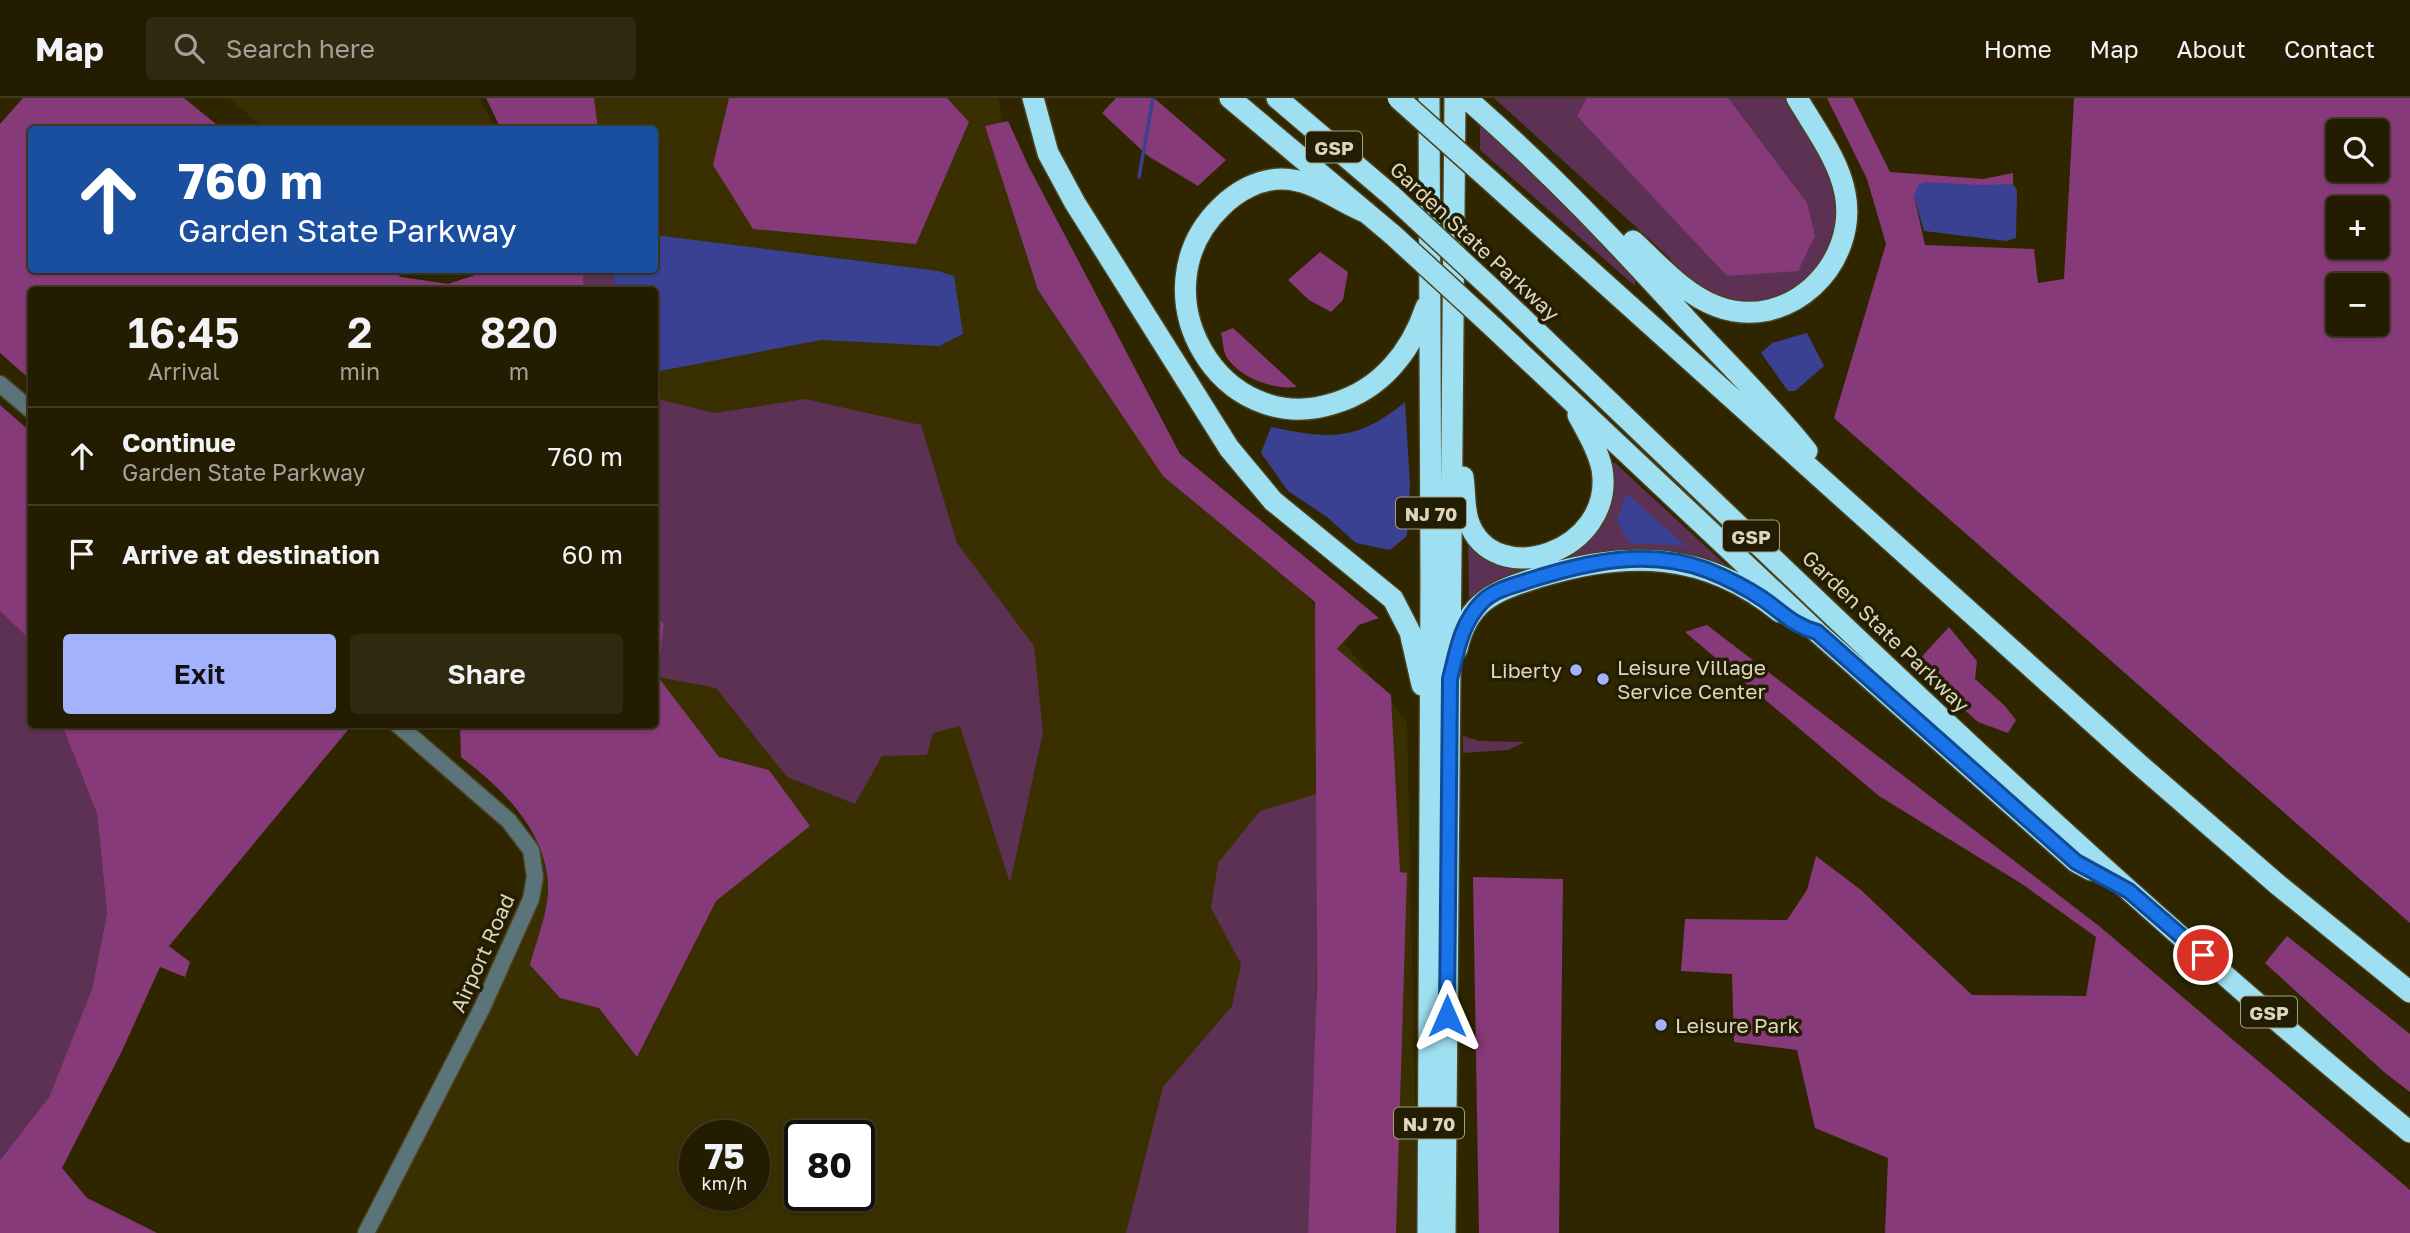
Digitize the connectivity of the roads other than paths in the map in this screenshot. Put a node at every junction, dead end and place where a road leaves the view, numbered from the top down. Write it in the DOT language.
graph roads {
  1 [pos="1033,98"];
  2 [pos="1230,98"];
  3 [pos="1276,98"];
  4 [pos="1398,98"];
  5 [pos="1429,98"];
  6 [pos="1455,98"];
  7 [pos="1466,98"];
  8 [pos="1797,98"];
  9 [pos="1545,168"];
  10 [pos="1365,212"];
  11 [pos="1429,296"];
  12 [pos="0,384"];
  13 [pos="1566,395"];
  14 [pos="28,408"];
  15 [pos="1452,437"];
  16 [pos="1843,498"];
  17 [pos="1817,632"];
  18 [pos="1450,679"];
  19 [pos="402,728"];
  20 [pos="1430,730"];
  21 [pos="2129,891"];
  22 [pos="2410,992"];
  23 [pos="2410,1132"];
  24 [pos="366,1233"];
  25 [pos="1428,1233"];
  26 [pos="1445,1233"];
  1 -- 20 [label="highway"];
  2 -- 10 [label="highway"];
  3 -- 21 [label="highway, Garden State Parkway / GSP, bridge"];
  4 -- 16 [label="highway, bridge"];
  5 -- 11 [label="highway, NJ 70"];
  6 -- 15 [label="highway, NJ 70"];
  7 -- 9 [label="highway"];
  8 -- 9 [label="highway"];
  9 -- 16 [label="highway"];
  10 -- 11 [label="highway"];
  10 -- 13 [label="highway, bridge"];
  11 -- 20 [label="highway, NJ 70"];
  12 -- 14 [label="street"];
  13 -- 15 [label="highway"];
  13 -- 17 [label="highway"];
  15 -- 18 [label="highway, NJ 70"];
  16 -- 22 [label="highway"];
  17 -- 18 [label="highway"];
  17 -- 21 [label="highway"];
  18 -- 26 [label="highway, NJ 70"];
  19 -- 24 [label="street, Airport Road"];
  20 -- 25 [label="highway, NJ 70"];
  21 -- 23 [label="highway, Garden State Parkway / GSP"];
}
